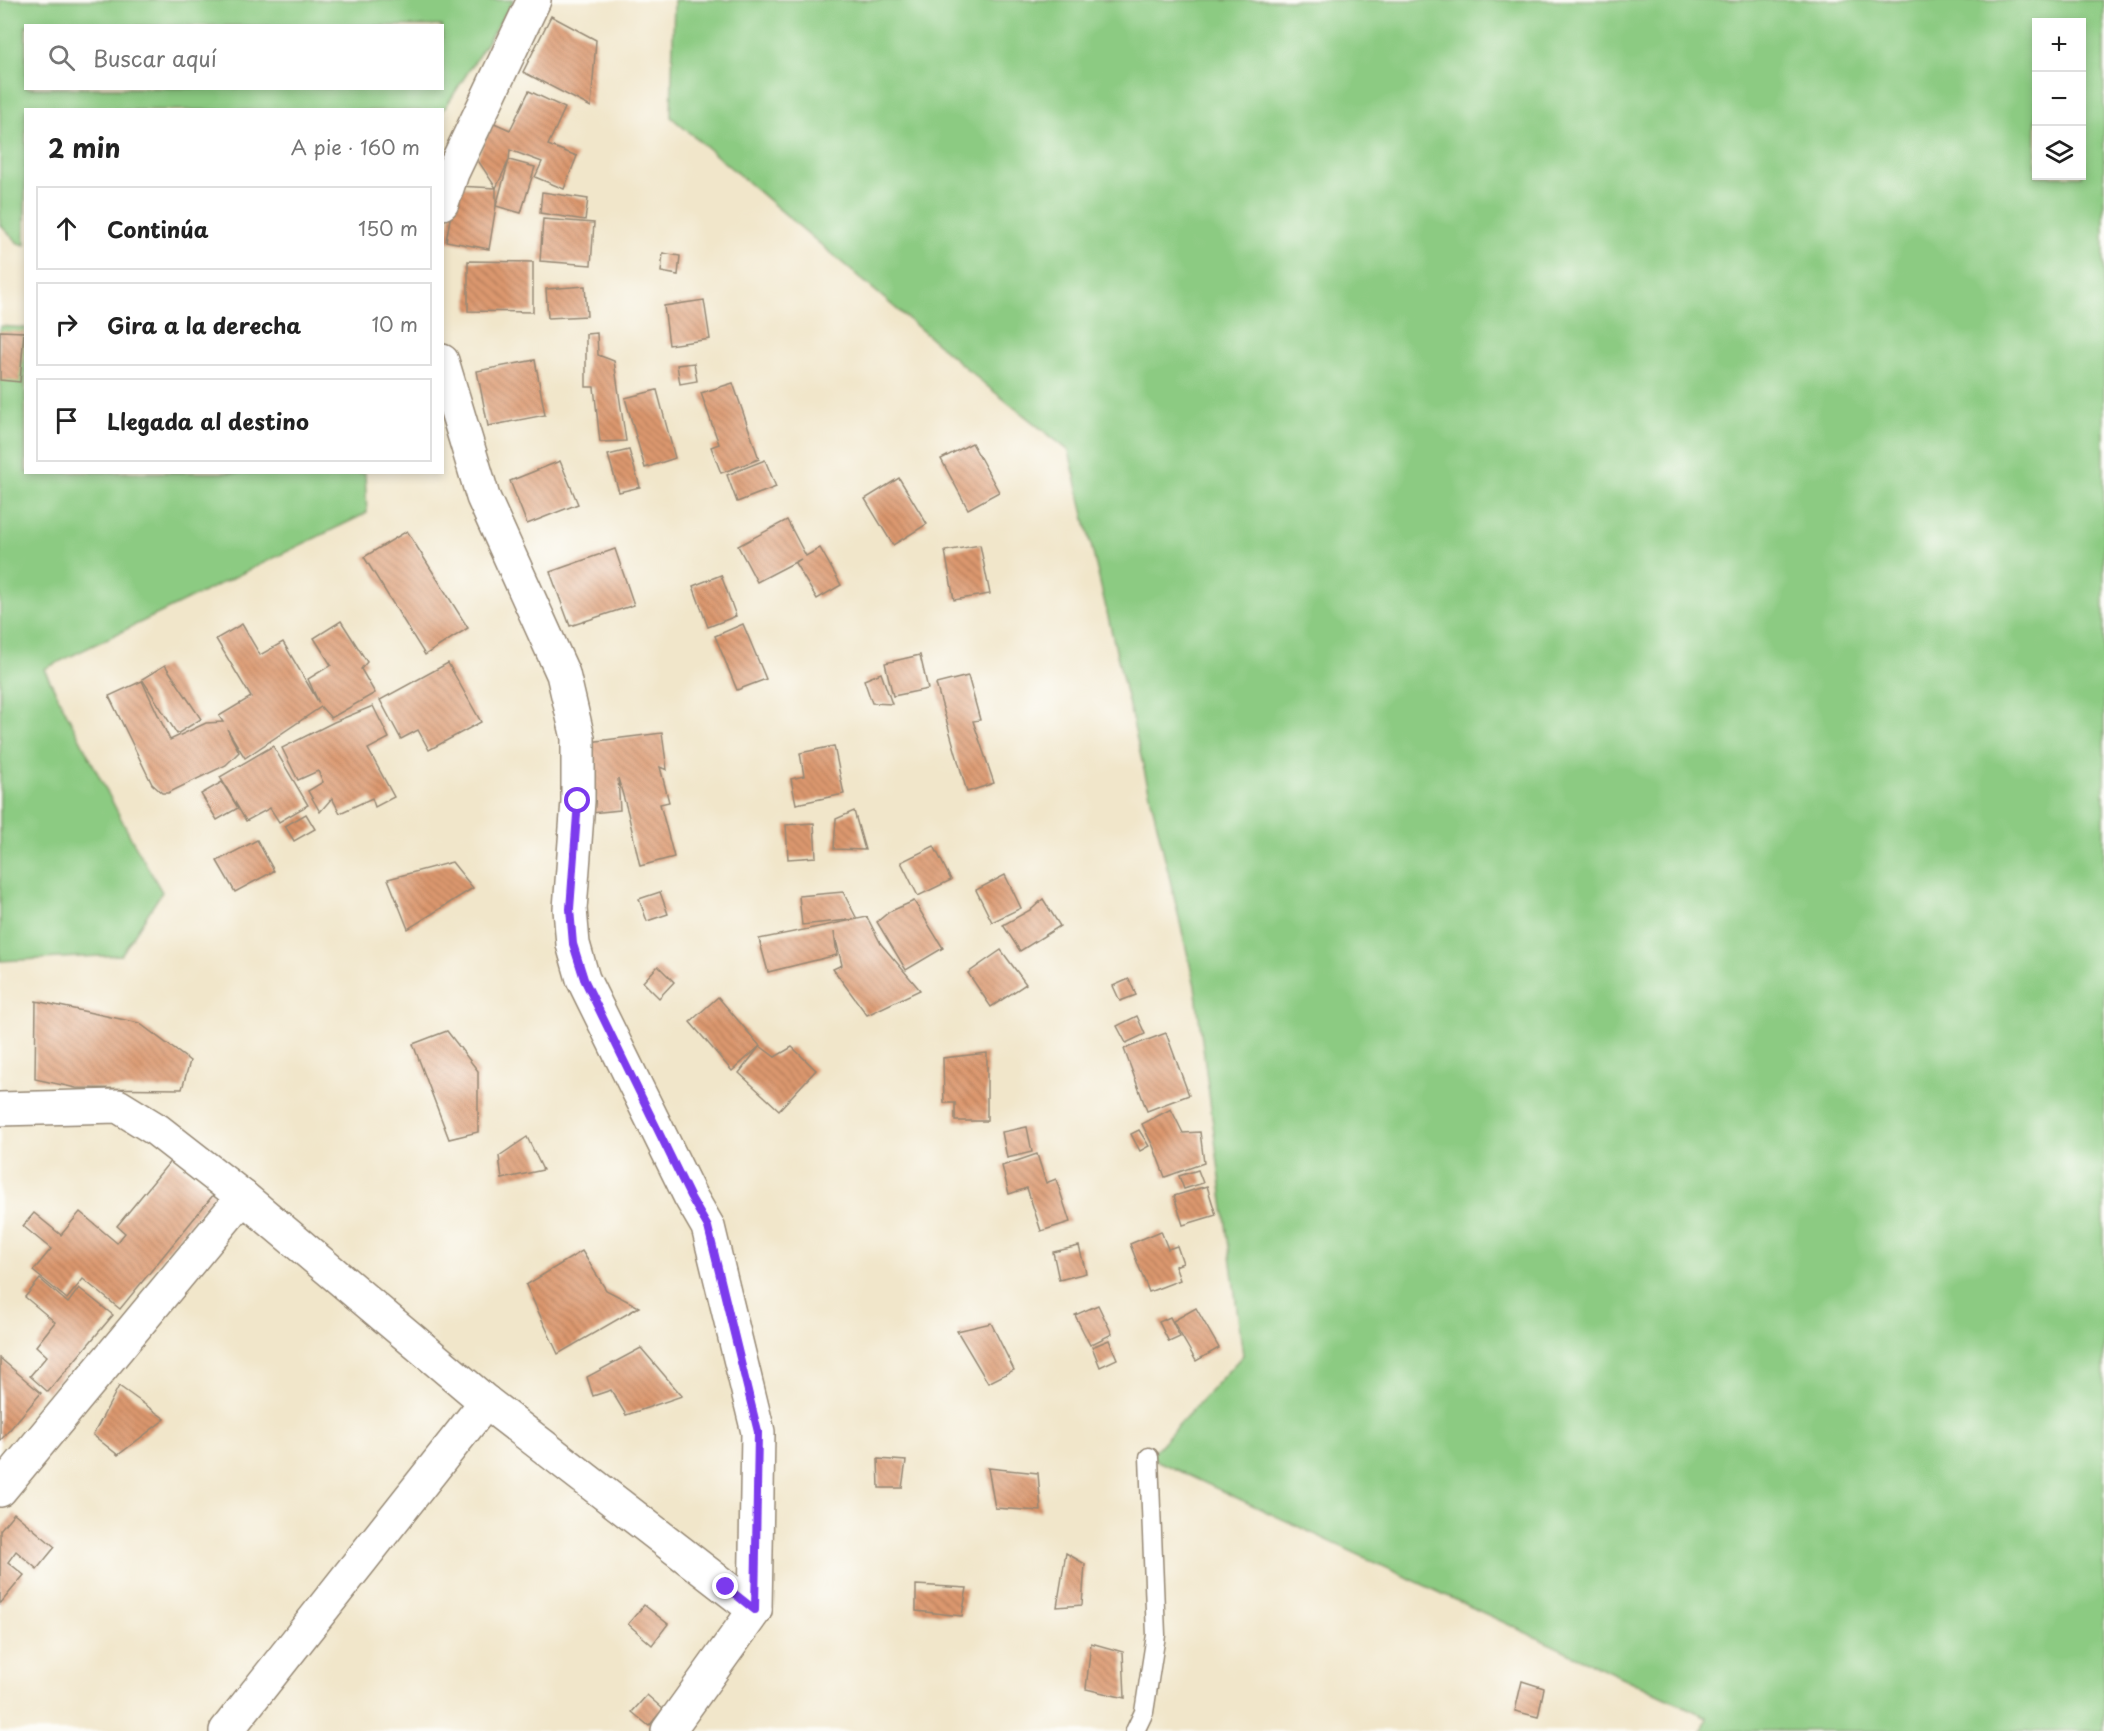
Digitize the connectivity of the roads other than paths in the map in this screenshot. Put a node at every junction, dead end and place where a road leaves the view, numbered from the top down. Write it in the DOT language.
graph roads {
  1 [pos="534,0"];
  2 [pos="444,197"];
  3 [pos="444,368"];
  4 [pos="0,1109"];
  5 [pos="243,1197"];
  6 [pos="486,1402"];
  7 [pos="1149,1457"];
  8 [pos="0,1490"];
  9 [pos="755,1610"];
  10 [pos="226,1731"];
  11 [pos="668,1731"];
  12 [pos="1135,1731"];
  1 -- 2 [label="street"];
  3 -- 9 [label="street"];
  4 -- 5 [label="street"];
  5 -- 6 [label="street"];
  5 -- 8 [label="street"];
  6 -- 9 [label="street"];
  6 -- 10 [label="street"];
  7 -- 12 [label="lane"];
  9 -- 11 [label="street"];
}
